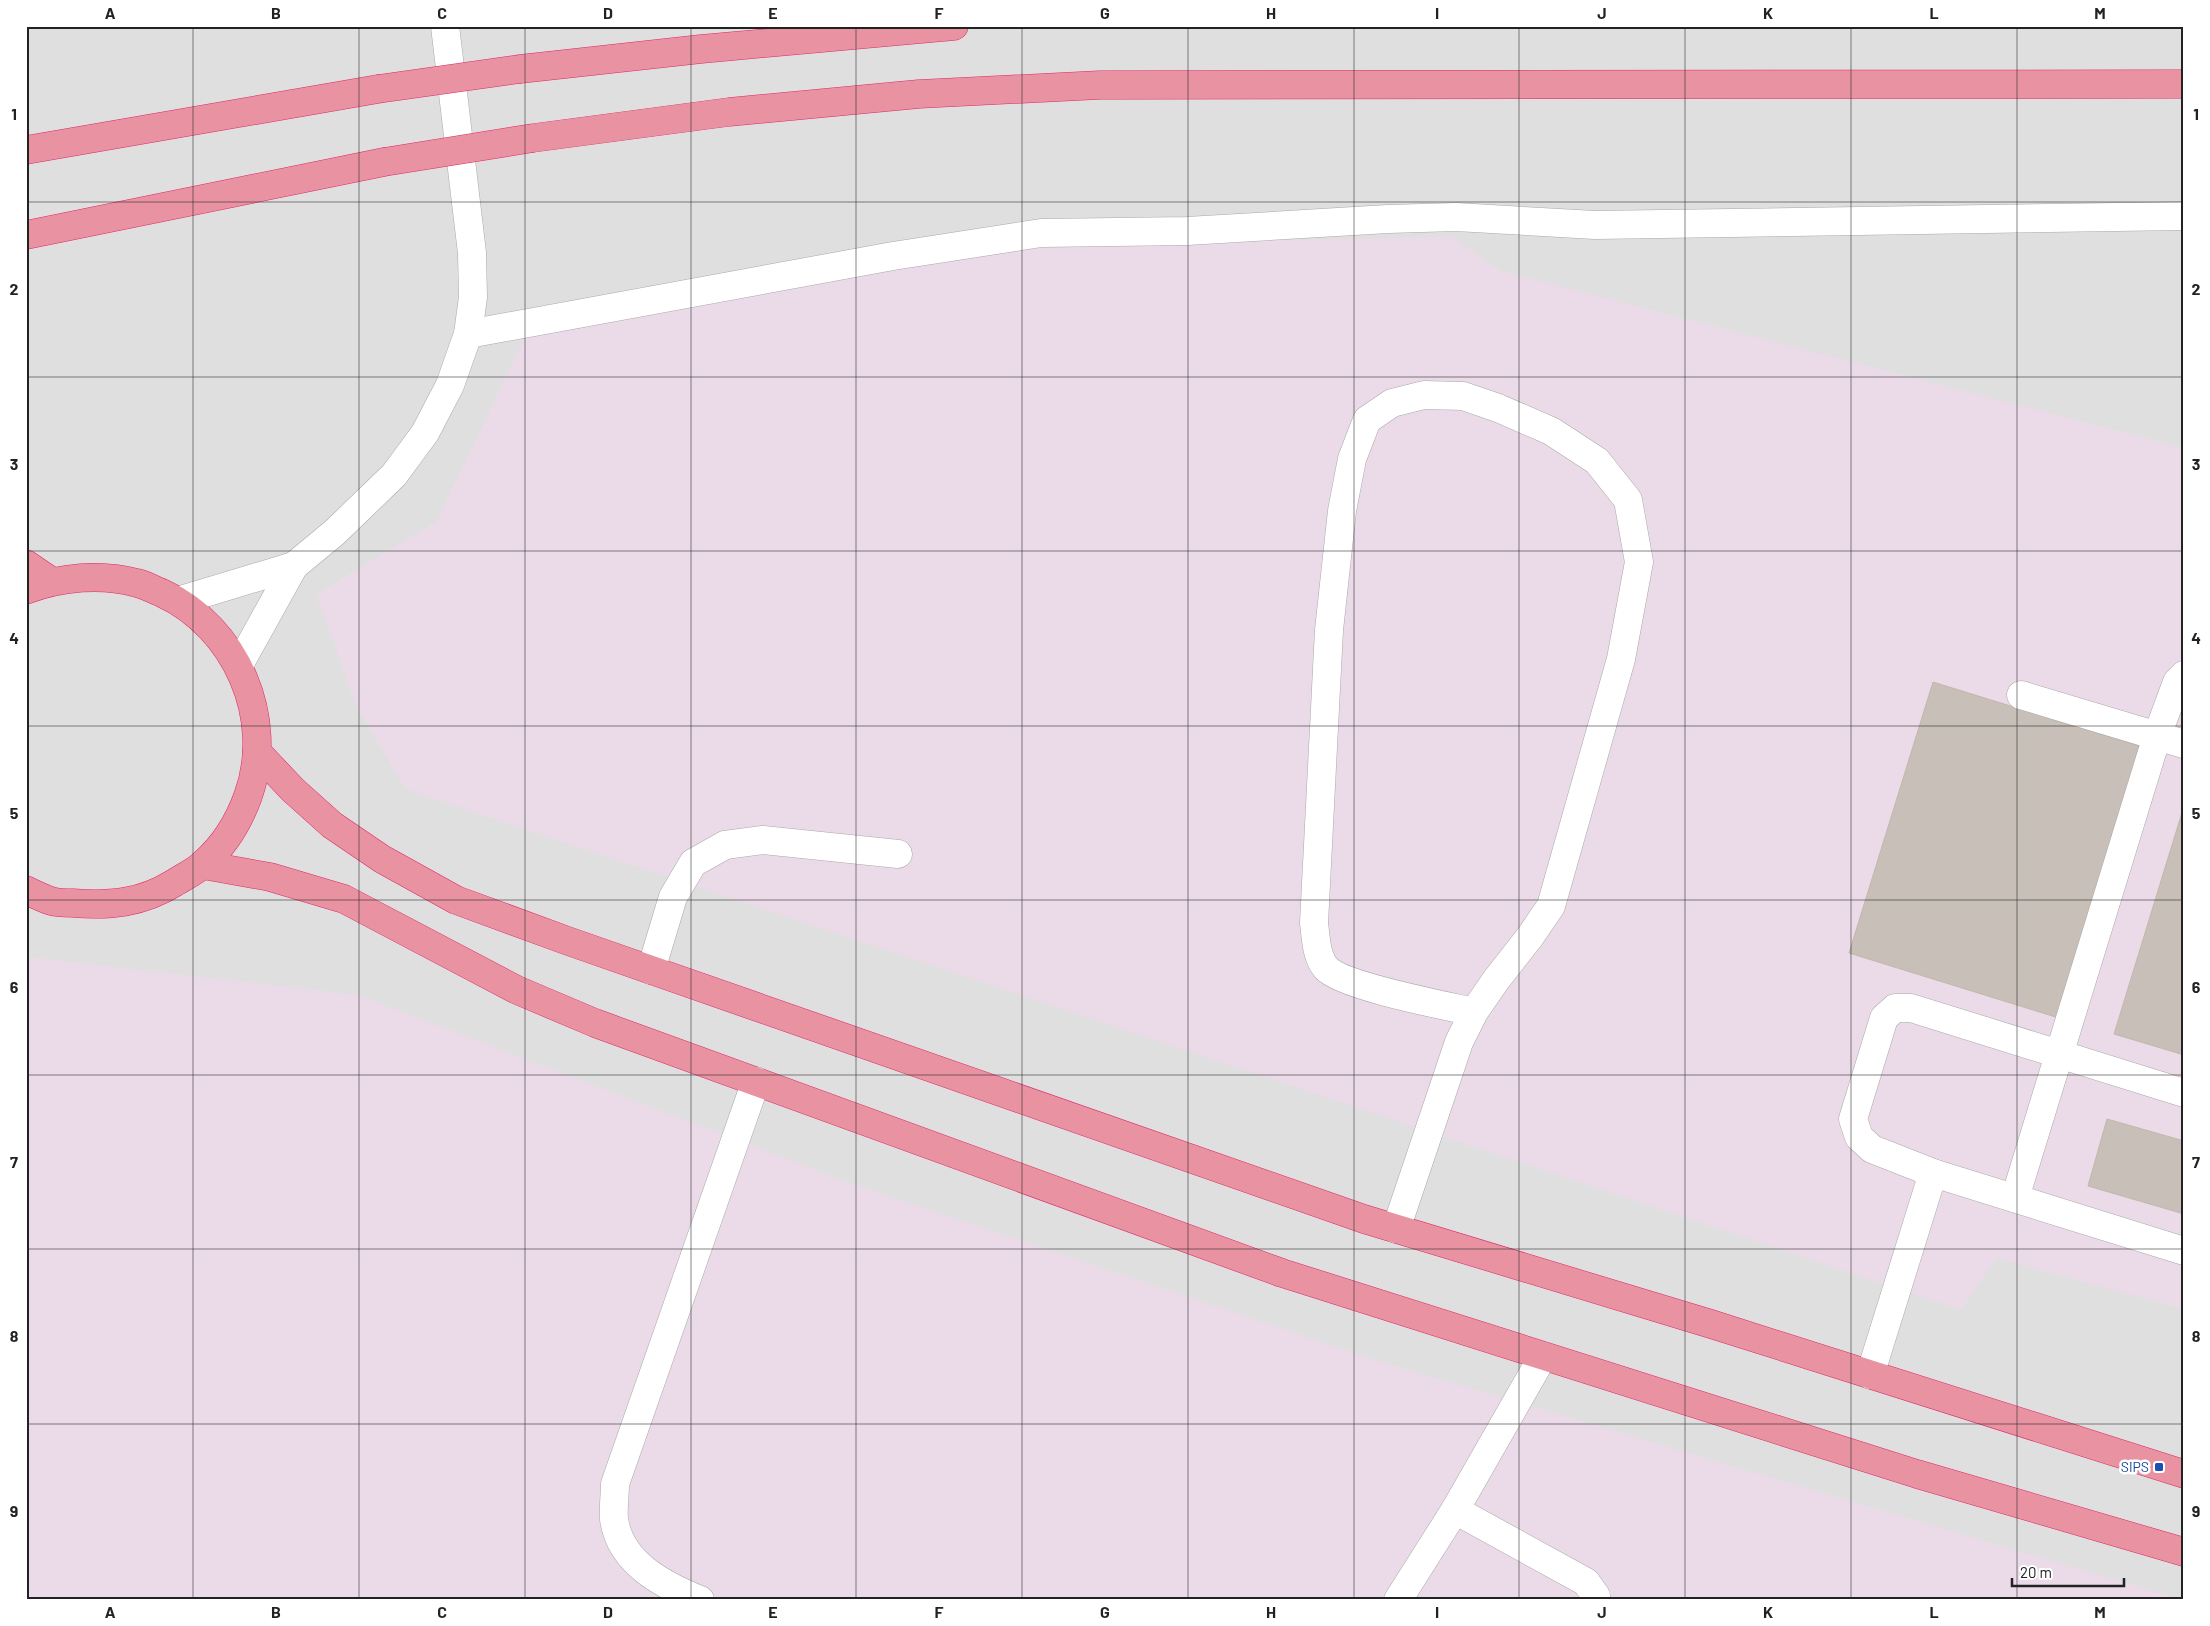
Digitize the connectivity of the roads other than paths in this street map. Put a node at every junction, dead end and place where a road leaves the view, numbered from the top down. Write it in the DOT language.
graph roads {
  1 [pos="445,26"];
  2 [pos="954,26"];
  3 [pos="2184,84"];
  4 [pos="26,150"];
  5 [pos="2184,216"];
  6 [pos="26,235"];
  7 [pos="468,334"];
  8 [pos="26,564"];
  9 [pos="294,566"];
  10 [pos="39,586"];
  11 [pos="178,601"];
  12 [pos="239,665"];
  13 [pos="2184,675"];
  14 [pos="2021,695"];
  15 [pos="2157,736"];
  16 [pos="2184,744"];
  17 [pos="257,752"];
  18 [pos="898,854"];
  19 [pos="203,865"];
  20 [pos="26,890"];
  21 [pos="651,970"];
  22 [pos="1474,1012"];
  23 [pos="2059,1054"];
  24 [pos="756,1081"];
  25 [pos="2184,1093"];
  26 [pos="1934,1172"];
  27 [pos="2015,1198"];
  28 [pos="1396,1229"];
  29 [pos="2184,1251"];
  30 [pos="1543,1356"];
  31 [pos="1870,1375"];
  32 [pos="2184,1474"];
  33 [pos="1455,1510"];
  34 [pos="2184,1552"];
  35 [pos="700,1600"];
  36 [pos="1398,1600"];
  37 [pos="1596,1600"];
  1 -- 7 [label="street"];
  2 -- 4 [label="highway, bridge"];
  3 -- 6 [label="highway, bridge"];
  5 -- 7 [label="street"];
  7 -- 9 [label="street"];
  8 -- 10 [label="highway"];
  9 -- 11 [label="street"];
  9 -- 12 [label="street"];
  10 -- 11 [label="highway"];
  11 -- 12 [label="highway"];
  12 -- 17 [label="highway"];
  13 -- 15 [label="street"];
  14 -- 15 [label="street"];
  15 -- 16 [label="street"];
  15 -- 23 [label="street"];
  17 -- 19 [label="highway"];
  17 -- 21 [label="highway"];
  18 -- 21 [label="street"];
  19 -- 20 [label="highway"];
  19 -- 24 [label="highway"];
  21 -- 28 [label="highway"];
  22 -- 22 [label="street"];
  22 -- 28 [label="street"];
  23 -- 25 [label="street"];
  23 -- 26 [label="street"];
  23 -- 27 [label="street"];
  24 -- 30 [label="highway"];
  24 -- 35 [label="street"];
  26 -- 27 [label="street"];
  26 -- 31 [label="street"];
  27 -- 29 [label="street"];
  28 -- 31 [label="highway"];
  30 -- 33 [label="street"];
  30 -- 34 [label="highway"];
  31 -- 32 [label="highway"];
  33 -- 36 [label="street"];
  33 -- 37 [label="street"];
}
